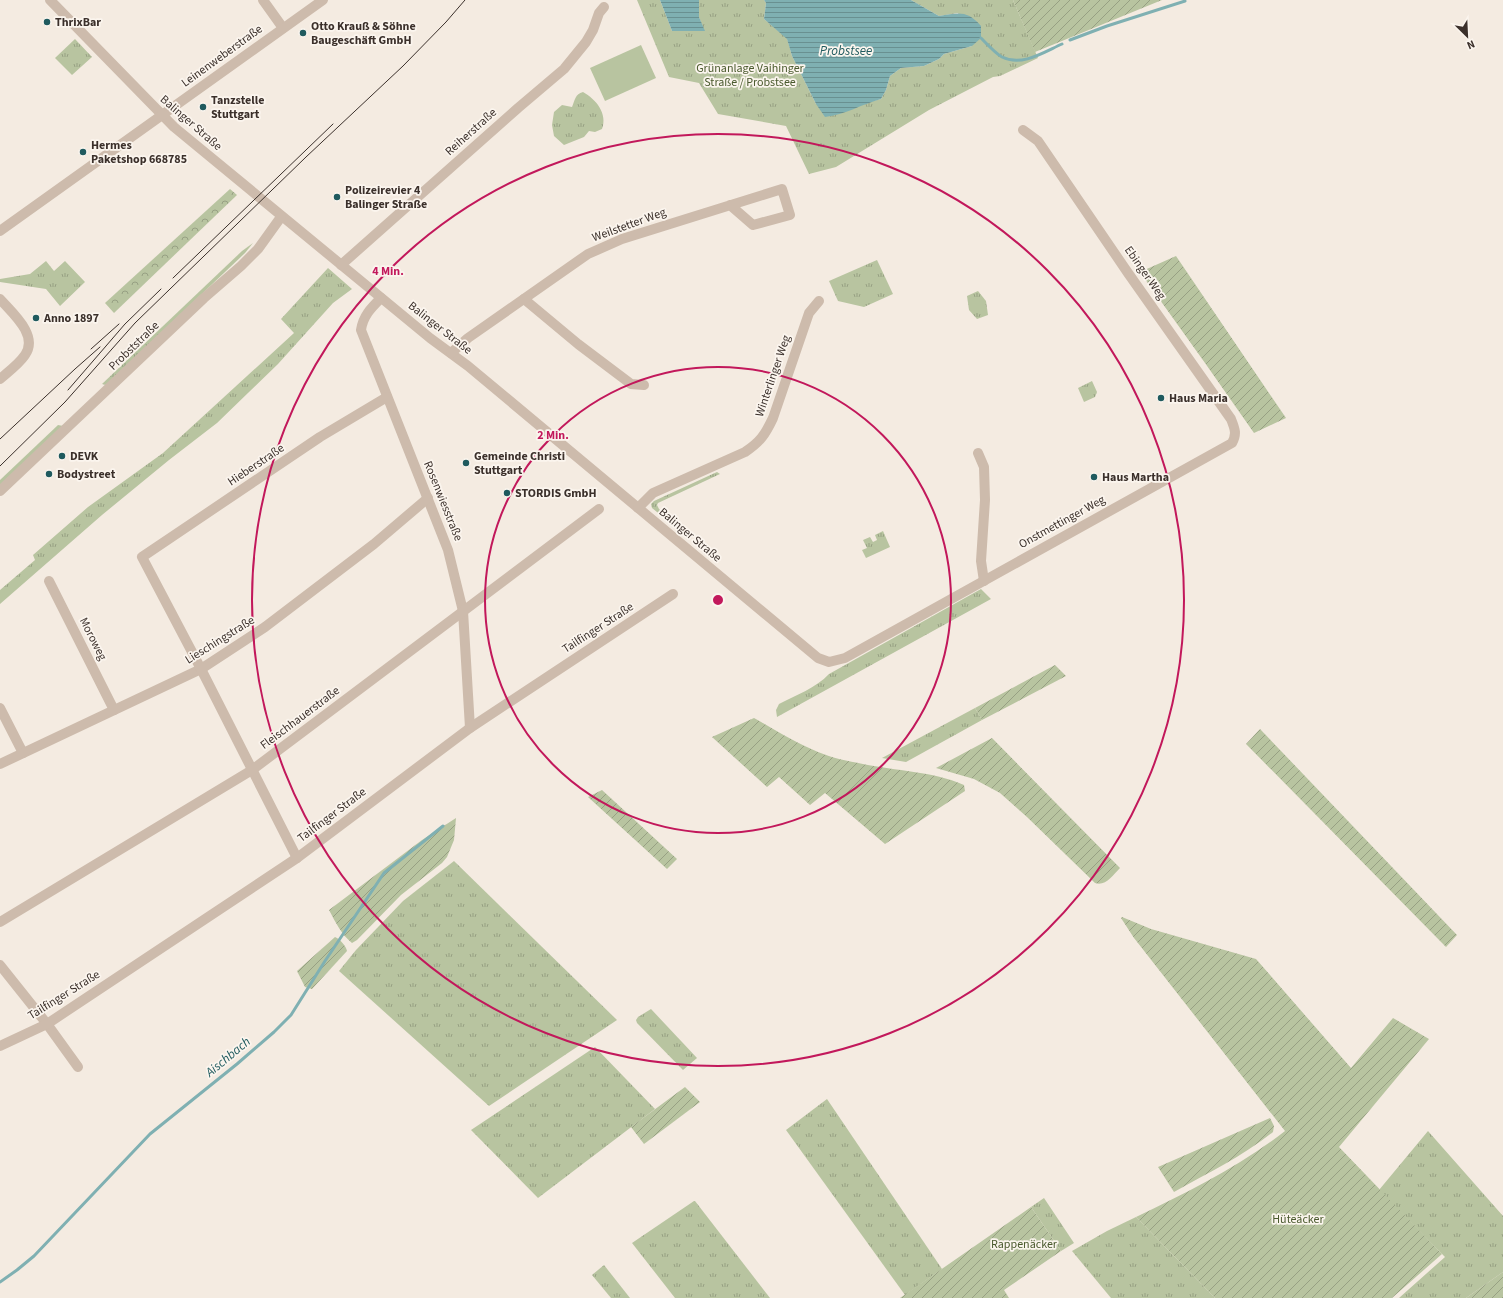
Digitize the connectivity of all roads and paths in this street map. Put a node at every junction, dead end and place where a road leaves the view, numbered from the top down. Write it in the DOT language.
graph roads {
  1 [pos="263,0"];
  2 [pos="323,0"];
  3 [pos="56,2"];
  4 [pos="604,7"];
  5 [pos="283,28"];
  6 [pos="161,115"];
  7 [pos="1023,130"];
  8 [pos="730,205"];
  9 [pos="281,217"];
  10 [pos="0,231"];
  11 [pos="341,265"];
  12 [pos="381,298"];
  13 [pos="0,299"];
  14 [pos="524,299"];
  15 [pos="819,301"];
  16 [pos="450,353"];
  17 [pos="0,379"];
  18 [pos="644,385"];
  19 [pos="387,397"];
  20 [pos="1235,437"];
  21 [pos="978,454"];
  22 [pos="0,492"];
  23 [pos="428,498"];
  24 [pos="638,508"];
  25 [pos="599,509"];
  26 [pos="49,581"];
  27 [pos="984,581"];
  28 [pos="673,594"];
  29 [pos="463,611"];
  30 [pos="829,662"];
  31 [pos="201,669"];
  32 [pos="0,708"];
  33 [pos="114,710"];
  34 [pos="470,728"];
  35 [pos="23,753"];
  36 [pos="0,764"];
  37 [pos="252,770"];
  38 [pos="297,858"];
  39 [pos="0,922"];
  40 [pos="0,965"];
  41 [pos="47,1024"];
  42 [pos="0,1046"];
  43 [pos="78,1067"];
  1 -- 5 [label="street"];
  2 -- 5 [label="street, Leinenweberstraße"];
  3 -- 6 [label="street, Balinger Straße"];
  4 -- 11 [label="street, Reiherstraße"];
  5 -- 6 [label="street, Leinenweberstraße"];
  6 -- 9 [label="street, Balinger Straße"];
  6 -- 10 [label="street, Leinenweberstraße"];
  7 -- 20 [label="street, Ebinger Weg"];
  8 -- 8 [label="street, Weilstetter Weg"];
  8 -- 14 [label="street, Weilstetter Weg"];
  9 -- 11 [label="street, Balinger Straße"];
  9 -- 22 [label="street, Probststraße"];
  11 -- 12 [label="street, Balinger Straße"];
  12 -- 16 [label="street, Balinger Straße"];
  12 -- 19 [label="street, Rosenwiesstraße"];
  13 -- 17 [label="street"];
  14 -- 16 [label="street, Weilstetter Weg"];
  14 -- 18 [label="street"];
  15 -- 24 [label="street, Winterlinger Weg"];
  16 -- 24 [label="street, Balinger Straße"];
  19 -- 23 [label="street, Rosenwiesstraße"];
  19 -- 31 [label="street, Hieberstraße"];
  20 -- 27 [label="street, Onstmettinger Weg"];
  21 -- 27 [label="street"];
  23 -- 29 [label="street, Rosenwiesstraße"];
  23 -- 31 [label="street, Lieschingstraße"];
  24 -- 30 [label="street, Balinger Straße"];
  25 -- 29 [label="street, Fleischhauerstraße"];
  26 -- 33 [label="street, Moroweg"];
  27 -- 30 [label="street, Onstmettinger Weg"];
  28 -- 34 [label="street, Tailfinger Straße"];
  29 -- 34 [label="street, Rosenwiesstraße"];
  29 -- 37 [label="street, Fleischhauerstraße"];
  31 -- 33 [label="street, Lieschingstraße"];
  31 -- 37 [label="street"];
  32 -- 35 [label="street"];
  33 -- 35 [label="street, Lieschingstraße"];
  34 -- 38 [label="street, Tailfinger Straße"];
  35 -- 36 [label="street, Lieschingstraße"];
  37 -- 38 [label="street"];
  37 -- 39 [label="street, Fleischhauerstraße"];
  38 -- 41 [label="street, Tailfinger Straße"];
  40 -- 41 [label="street"];
  41 -- 42 [label="street, Tailfinger Straße"];
  41 -- 43 [label="street"];
}
